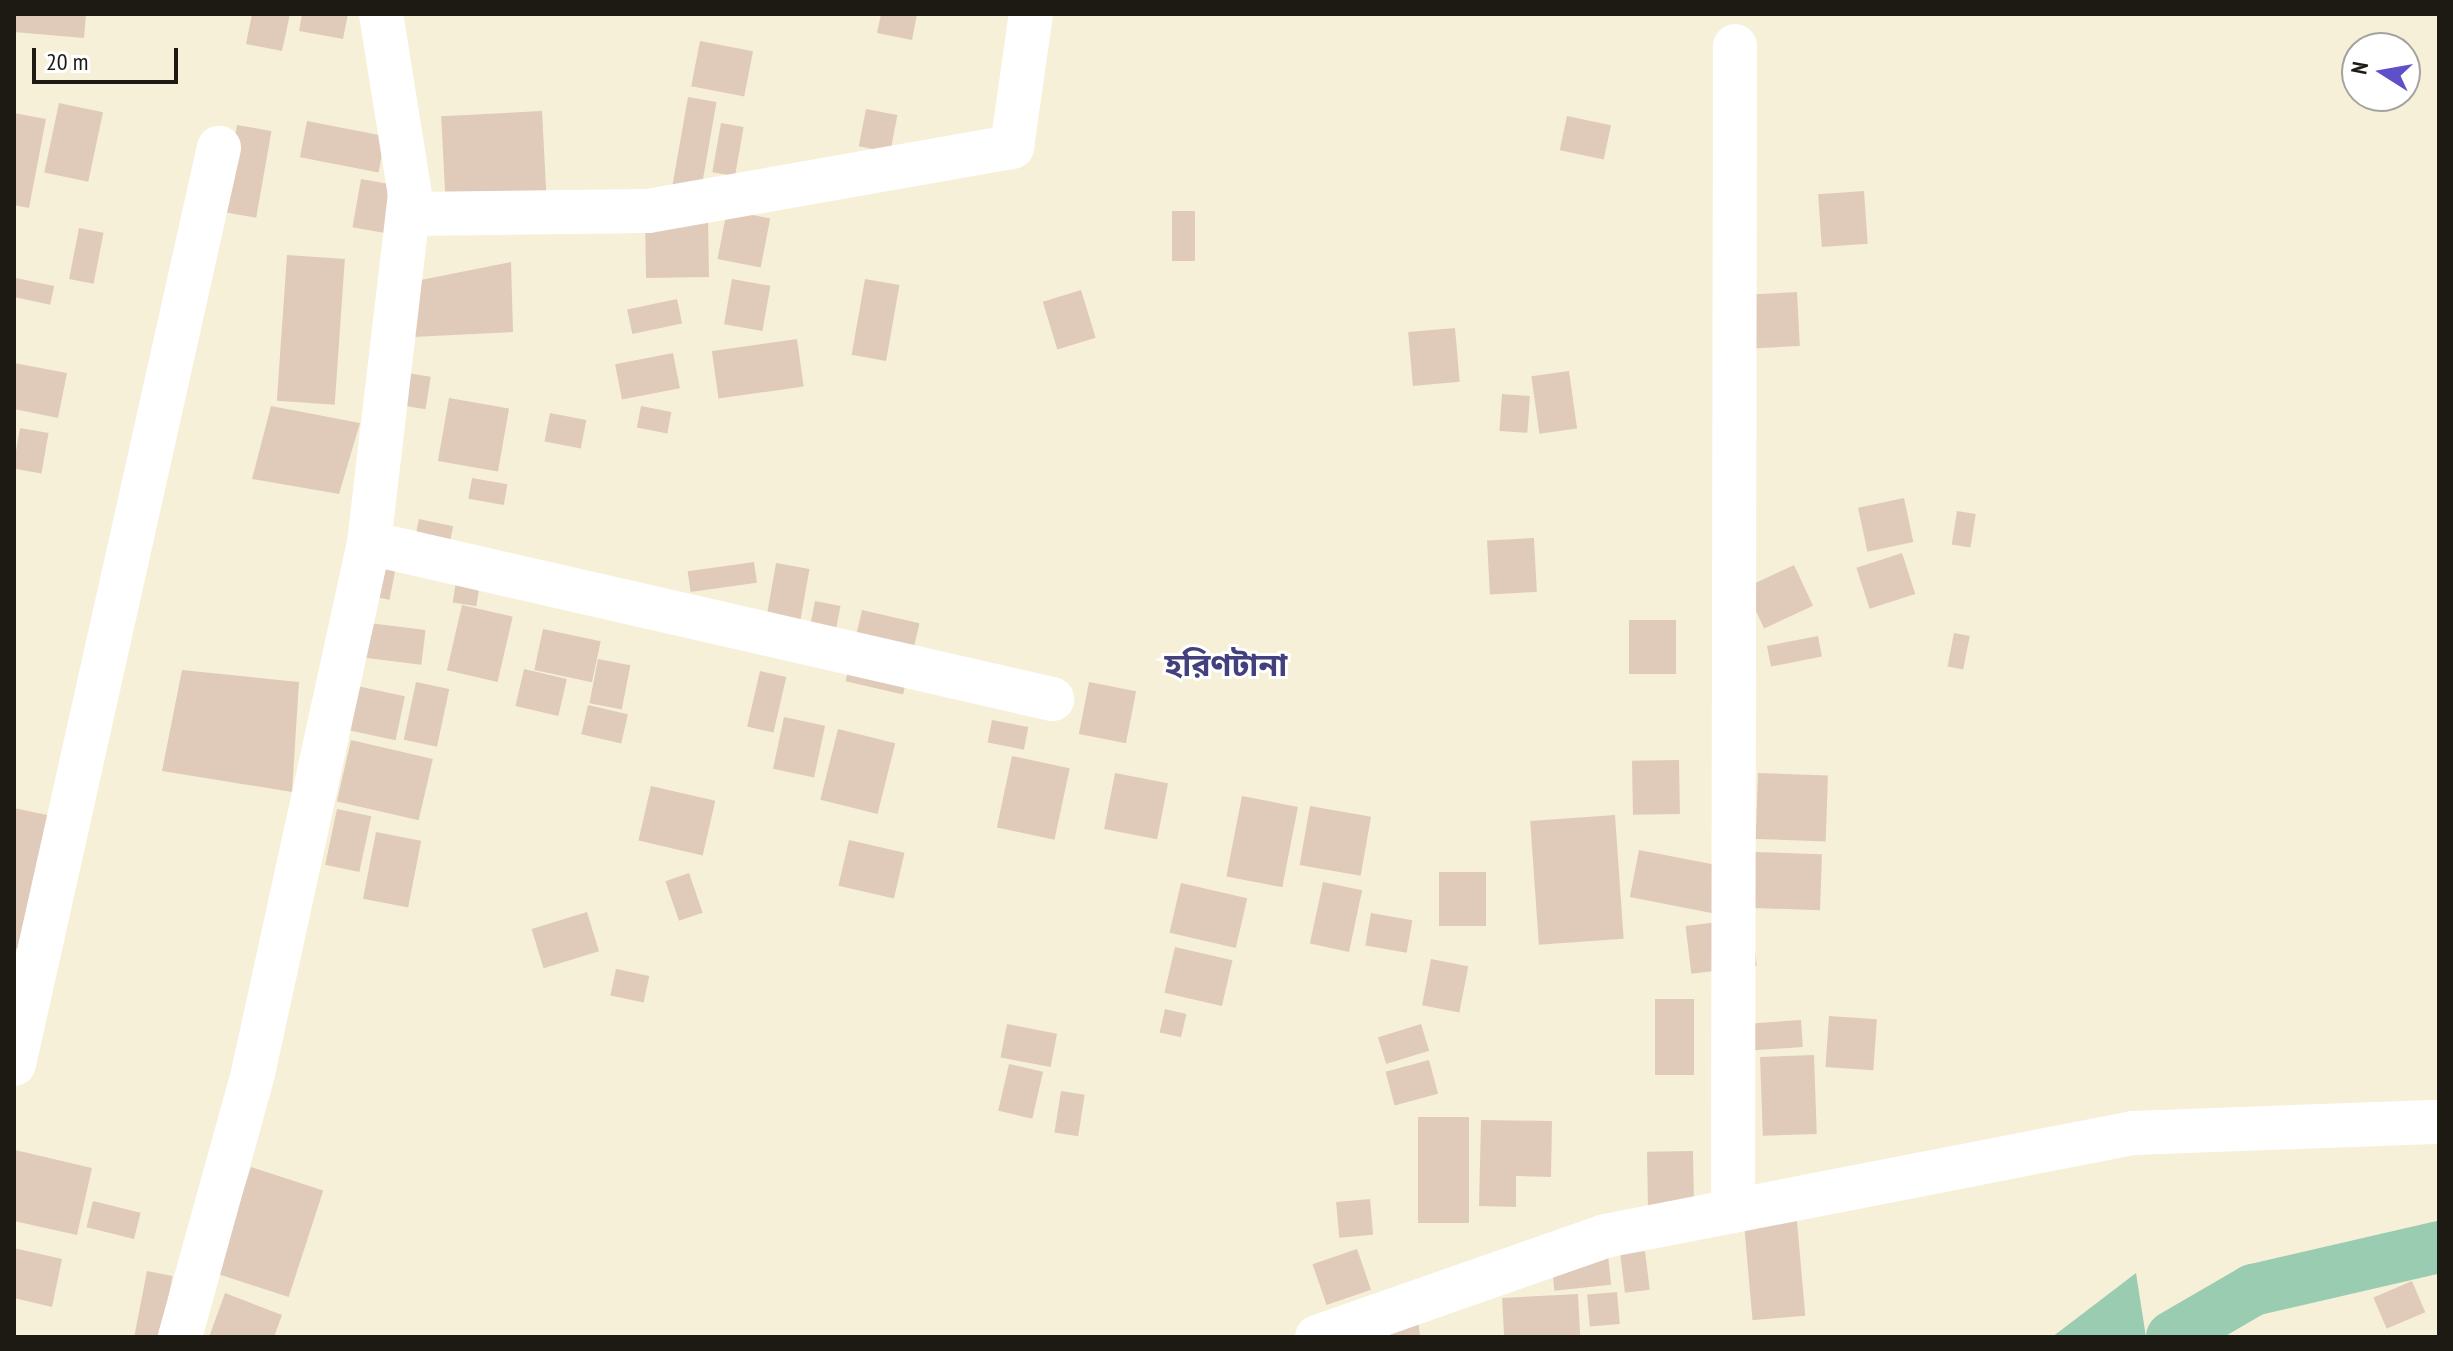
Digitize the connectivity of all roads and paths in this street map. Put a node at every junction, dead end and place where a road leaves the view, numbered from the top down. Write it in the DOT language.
graph roads {
  1 [pos="381,14"];
  2 [pos="1031,14"];
  3 [pos="1735,46"];
  4 [pos="219,148"];
  5 [pos="408,214"];
  6 [pos="369,543"];
  7 [pos="1052,699"];
  8 [pos="14,1064"];
  9 [pos="2439,1122"];
  10 [pos="1733,1211"];
  11 [pos="180,1337"];
  12 [pos="1317,1337"];
  1 -- 5 [label="street"];
  2 -- 5 [label="street"];
  3 -- 10 [label="street"];
  4 -- 8 [label="street"];
  5 -- 6 [label="street"];
  6 -- 7 [label="street"];
  6 -- 11 [label="street"];
  9 -- 10 [label="street"];
  10 -- 12 [label="street"];
}
